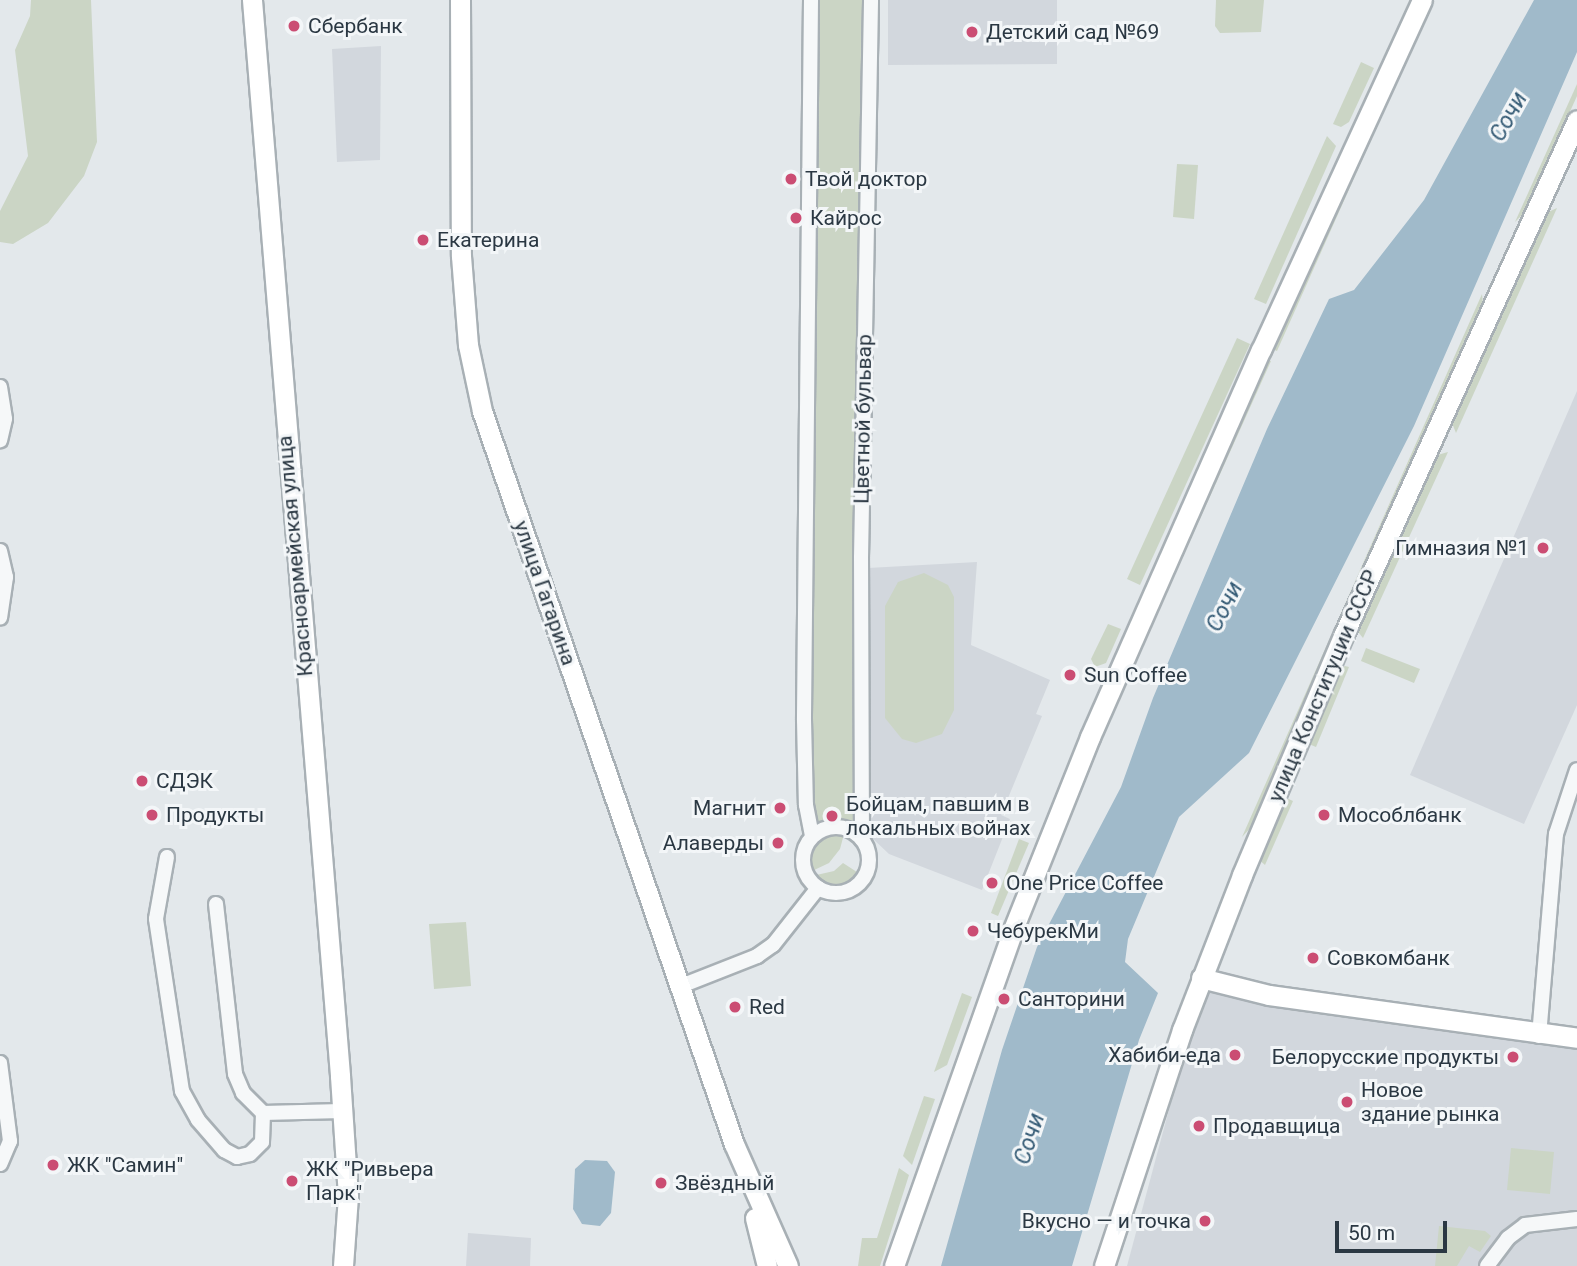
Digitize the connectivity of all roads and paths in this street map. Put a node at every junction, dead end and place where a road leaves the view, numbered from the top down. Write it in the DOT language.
graph roads {
  1 [pos="252,0"];
  2 [pos="460,0"];
  3 [pos="811,0"];
  4 [pos="871,0"];
  5 [pos="1422,0"];
  6 [pos="1577,120"];
  7 [pos="0,387"];
  8 [pos="0,440"];
  9 [pos="0,551"];
  10 [pos="0,618"];
  11 [pos="1577,770"];
  12 [pos="812,836"];
  13 [pos="862,839"];
  14 [pos="167,856"];
  15 [pos="818,888"];
  16 [pos="216,904"];
  17 [pos="1201,978"];
  18 [pos="681,986"];
  19 [pos="1539,1036"];
  20 [pos="1577,1038"];
  21 [pos="0,1063"];
  22 [pos="342,1111"];
  23 [pos="263,1113"];
  24 [pos="0,1164"];
  25 [pos="742,1166"];
  26 [pos="1577,1219"];
  27 [pos="343,1266"];
  28 [pos="767,1266"];
  29 [pos="788,1266"];
  30 [pos="894,1266"];
  31 [pos="1104,1266"];
  32 [pos="1487,1266"];
  1 -- 22 [label="street, Красноармейская улица"];
  2 -- 18 [label="street, улица Гагарина"];
  3 -- 12 [label="street"];
  4 -- 13 [label="street, Цветной бульвар"];
  5 -- 30 [label="street"];
  6 -- 17 [label="street, улица Конституции СССР"];
  7 -- 8 [label="street"];
  9 -- 10 [label="street"];
  11 -- 19 [label="street"];
  12 -- 13 [label="street"];
  12 -- 15 [label="street"];
  13 -- 15 [label="street"];
  14 -- 23 [label="street"];
  15 -- 18 [label="street"];
  16 -- 23 [label="street"];
  17 -- 19 [label="street"];
  17 -- 31 [label="street, улица Конституции СССР"];
  18 -- 25 [label="street, улица Гагарина"];
  19 -- 20 [label="street"];
  21 -- 24 [label="street"];
  22 -- 23 [label="street"];
  22 -- 27 [label="street, Красноармейская улица"];
  25 -- 28 [label="street"];
  25 -- 29 [label="street"];
  26 -- 32 [label="street"];
}
